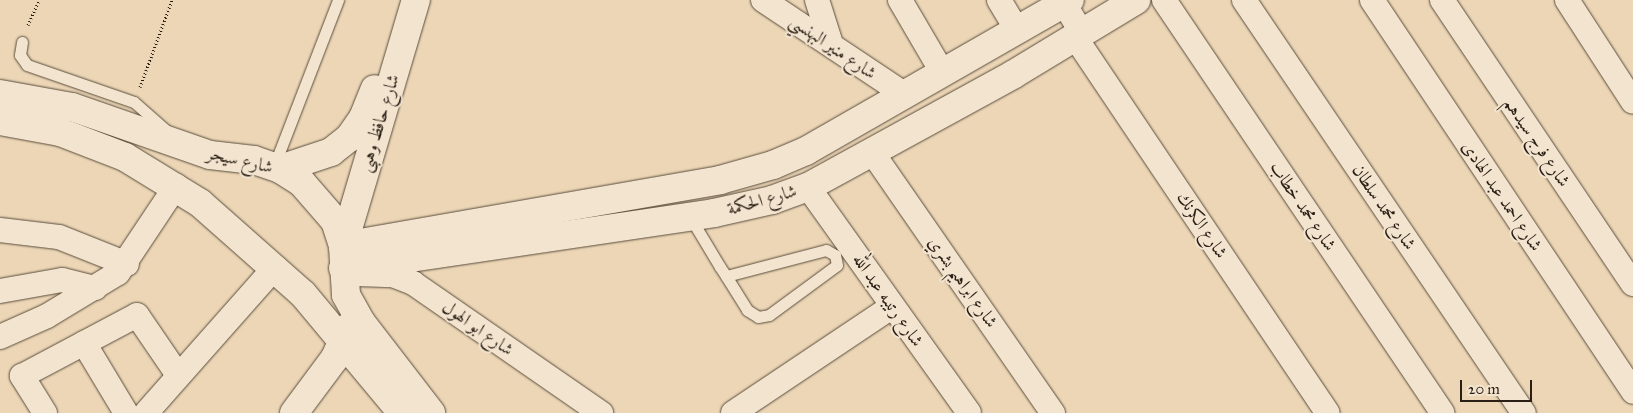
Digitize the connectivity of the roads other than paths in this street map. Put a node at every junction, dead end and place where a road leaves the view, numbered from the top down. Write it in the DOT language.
graph roads {
  1 [pos="338,0"];
  2 [pos="396,0"];
  3 [pos="416,0"];
  4 [pos="763,0"];
  5 [pos="817,0"];
  6 [pos="900,0"];
  7 [pos="999,0"];
  8 [pos="1136,0"];
  9 [pos="1164,0"];
  10 [pos="1244,0"];
  11 [pos="1372,0"];
  12 [pos="1442,0"];
  13 [pos="1567,0"];
  14 [pos="1066,1"];
  15 [pos="1079,35"];
  16 [pos="1006,36"];
  17 [pos="22,42"];
  18 [pos="831,44"];
  19 [pos="942,72"];
  20 [pos="1014,74"];
  21 [pos="0,94"];
  22 [pos="904,94"];
  23 [pos="1633,102"];
  24 [pos="0,121"];
  25 [pos="175,142"];
  26 [pos="872,152"];
  27 [pos="210,154"];
  28 [pos="277,167"];
  29 [pos="176,186"];
  30 [pos="808,187"];
  31 [pos="200,203"];
  32 [pos="690,217"];
  33 [pos="0,230"];
  34 [pos="127,264"];
  35 [pos="275,267"];
  36 [pos="344,272"];
  37 [pos="726,276"];
  38 [pos="1633,284"];
  39 [pos="95,288"];
  40 [pos="0,291"];
  41 [pos="893,306"];
  42 [pos="0,337"];
  43 [pos="345,342"];
  44 [pos="84,344"];
  45 [pos="178,375"];
  46 [pos="1633,392"];
  47 [pos="45,413"];
  48 [pos="126,413"];
  49 [pos="146,413"];
  50 [pos="294,413"];
  51 [pos="402,413"];
  52 [pos="432,413"];
  53 [pos="601,413"];
  54 [pos="733,413"];
  55 [pos="969,413"];
  56 [pos="1053,413"];
  57 [pos="1328,413"];
  58 [pos="1443,413"];
  59 [pos="1524,413"];
  1 -- 28 [label="lane"];
  2 -- 28 [label="main road, شارع حافظ وهبى"];
  3 -- 36 [label="main road, شارع حافظ وهبى"];
  4 -- 18 [label="street, شارع منير البهنسي"];
  5 -- 18 [label="street"];
  6 -- 19 [label="street"];
  7 -- 16 [label="street"];
  8 -- 15 [label="main road, شارع الحكمة"];
  9 -- 58 [label="street, شارع محمد خطاب"];
  10 -- 59 [label="street, شارع محمد سلطان"];
  11 -- 46 [label="street, شارع احمد عبد الهادى"];
  12 -- 38 [label="street, شارع فرج سيدهم"];
  13 -- 23 [label="street"];
  14 -- 15 [label="street, شارع الكرنك"];
  14 -- 16 [label="main road, شارع الحكمة"];
  15 -- 20 [label="main road, شارع الحكمة"];
  15 -- 57 [label="street, شارع الكرنك"];
  16 -- 19 [label="main road, شارع الحكمة"];
  16 -- 20 [label="main road"];
  17 -- 25 [label="lane"];
  18 -- 22 [label="street, شارع منير البهنسي"];
  19 -- 22 [label="main road, شارع الحكمة"];
  20 -- 26 [label="main road, شارع الحكمة"];
  21 -- 25 [label="main road, شارع سيجر"];
  22 -- 36 [label="main road, شارع الحكمة"];
  24 -- 29 [label="main road"];
  25 -- 27 [label="main road, شارع سيجر"];
  26 -- 30 [label="main road, شارع الحكمة"];
  26 -- 56 [label="street, شارع ابراهيم بشري"];
  27 -- 28 [label="main road, شارع سيجر"];
  27 -- 31 [label="main road"];
  28 -- 36 [label="main road, شارع سيجر"];
  29 -- 31 [label="main road"];
  29 -- 34 [label="street"];
  30 -- 32 [label="main road, شارع الحكمة"];
  30 -- 41 [label="street, شارع رتيبه عبد الله"];
  31 -- 35 [label="main road"];
  32 -- 36 [label="main road, شارع الحكمة"];
  32 -- 37 [label="lane"];
  33 -- 34 [label="street"];
  34 -- 39 [label="street"];
  35 -- 43 [label="main road"];
  35 -- 45 [label="street"];
  36 -- 43 [label="main road, شارع حافظ وهبى"];
  36 -- 52 [label="main road, شارع سيجر"];
  36 -- 53 [label="street, شارع ابو الهول"];
  37 -- 37 [label="lane"];
  39 -- 40 [label="street"];
  39 -- 42 [label="street"];
  41 -- 54 [label="street"];
  41 -- 55 [label="street, شارع رتيبه عبد الله"];
  43 -- 50 [label="main road, شارع حافظ وهبى"];
  43 -- 51 [label="main road"];
  44 -- 45 [label="street"];
  44 -- 47 [label="street"];
  44 -- 48 [label="street"];
  45 -- 49 [label="street"];
}
